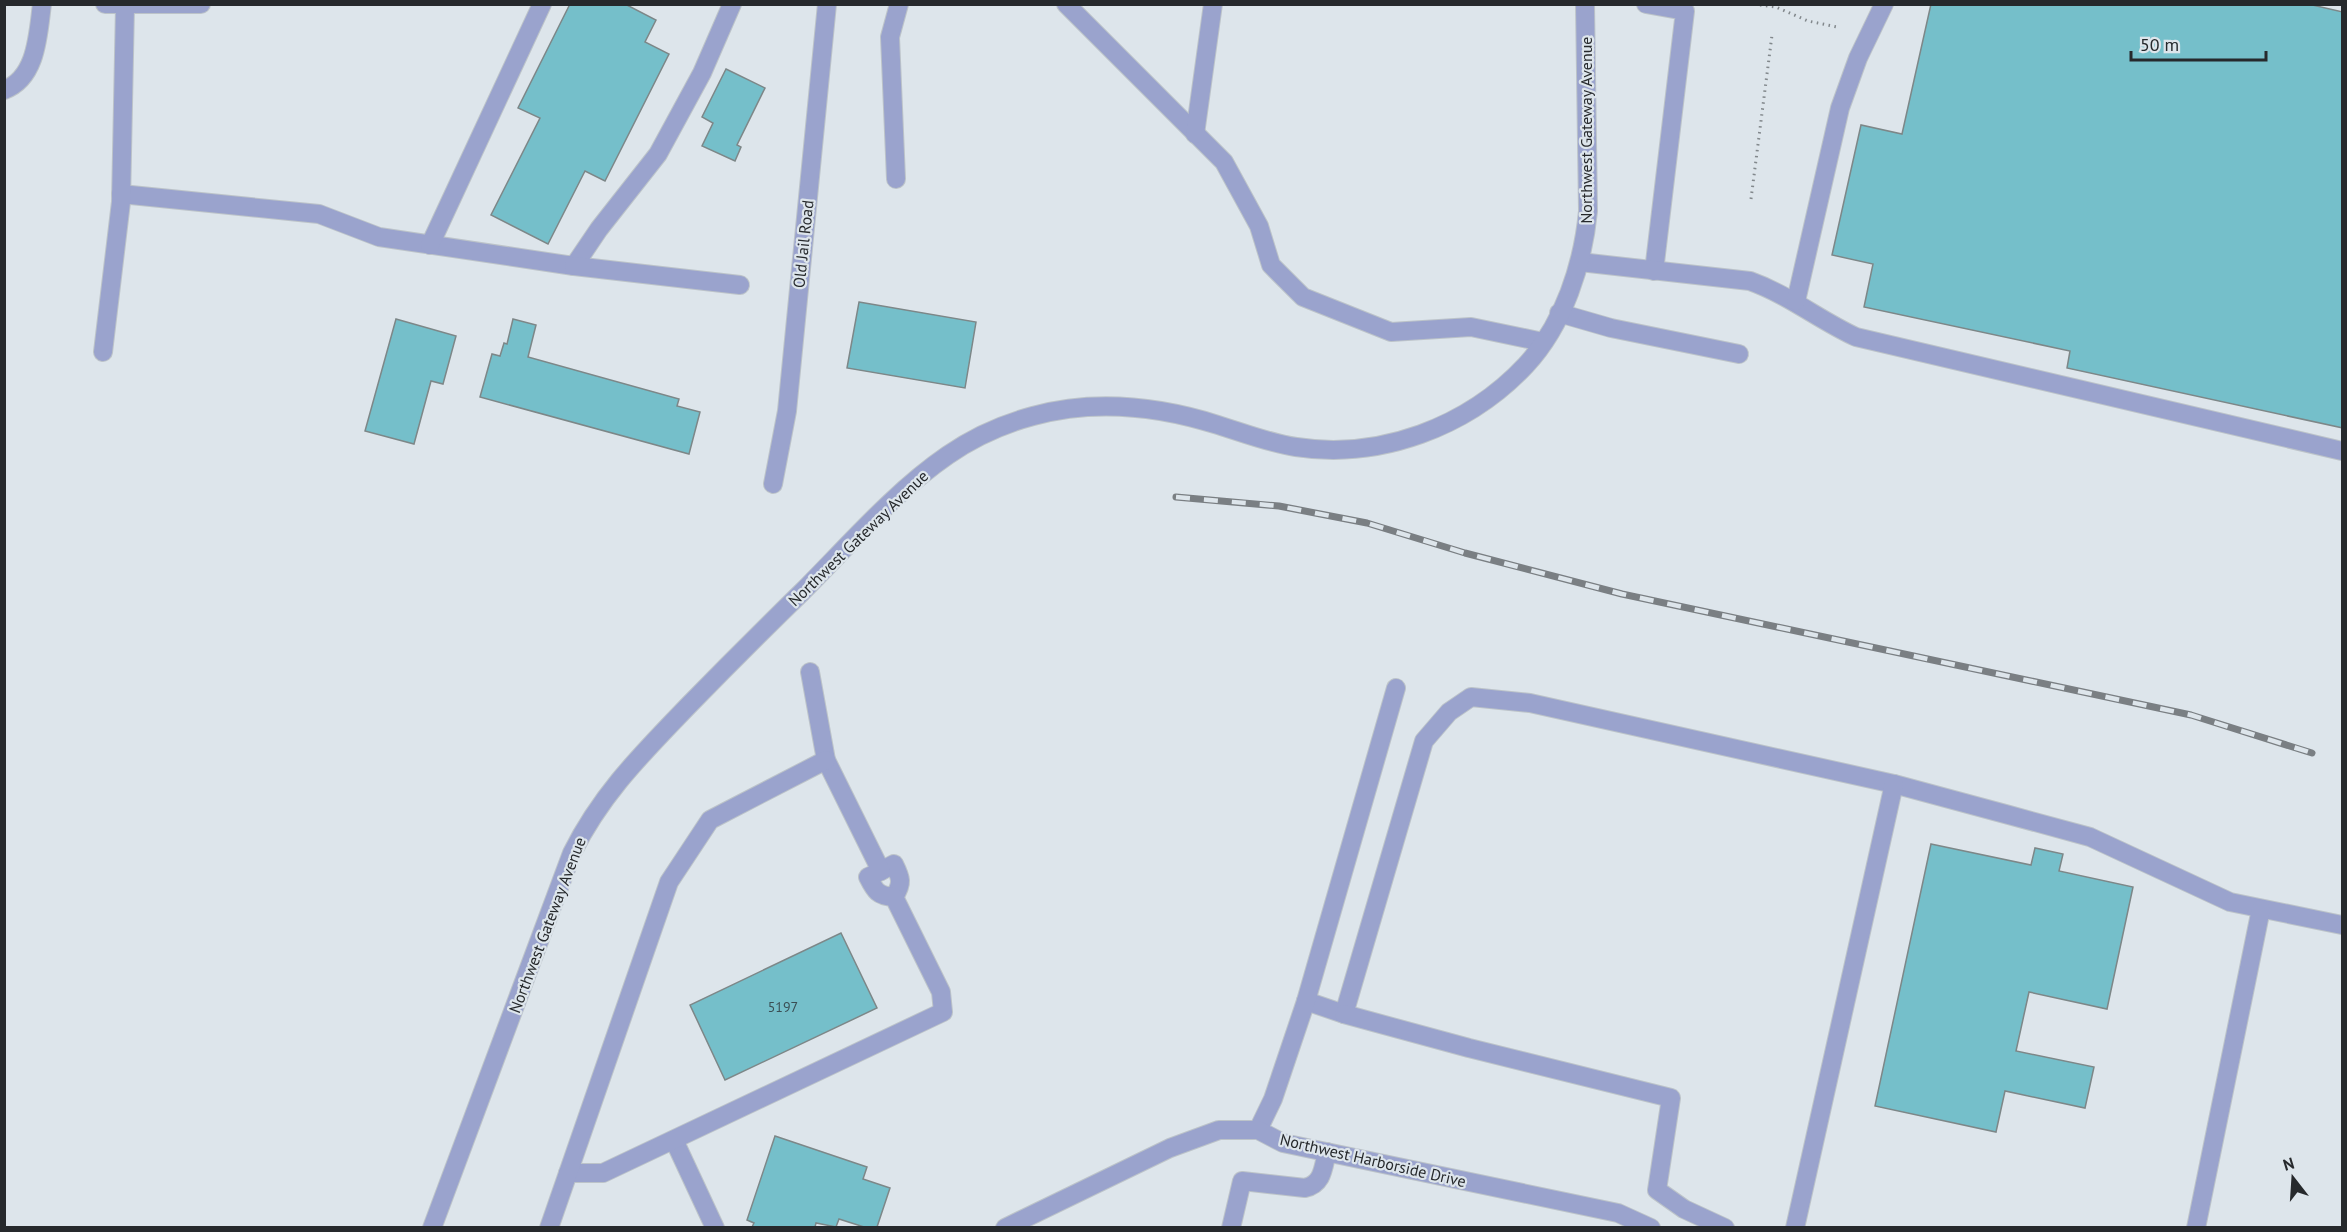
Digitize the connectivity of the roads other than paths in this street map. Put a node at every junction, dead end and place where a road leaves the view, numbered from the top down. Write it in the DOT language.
graph roads {
  1 [pos="42,4"];
  2 [pos="105,4"];
  3 [pos="201,4"];
  4 [pos="542,4"];
  5 [pos="732,4"];
  6 [pos="827,4"];
  7 [pos="899,4"];
  8 [pos="1213,4"];
  9 [pos="1585,4"];
  10 [pos="1646,4"];
  11 [pos="1884,4"];
  12 [pos="1064,5"];
  13 [pos="125,6"];
  14 [pos="4,90"];
  15 [pos="1195,134"];
  16 [pos="896,179"];
  17 [pos="121,194"];
  18 [pos="430,245"];
  19 [pos="1580,262"];
  20 [pos="574,266"];
  21 [pos="1654,271"];
  22 [pos="740,285"];
  23 [pos="1796,301"];
  24 [pos="1559,312"];
  25 [pos="1543,342"];
  26 [pos="103,352"];
  27 [pos="1739,354"];
  28 [pos="2343,451"];
  29 [pos="773,483"];
  30 [pos="810,672"];
  31 [pos="1396,688"];
  32 [pos="826,760"];
  33 [pos="1894,784"];
  34 [pos="2261,909"];
  35 [pos="2343,925"];
  36 [pos="1305,1001"];
  37 [pos="1344,1014"];
  38 [pos="1258,1130"];
  39 [pos="674,1140"];
  40 [pos="1327,1152"];
  41 [pos="568,1173"];
  42 [pos="432,1227"];
  43 [pos="549,1227"];
  44 [pos="715,1227"];
  45 [pos="1005,1227"];
  46 [pos="1231,1227"];
  47 [pos="1651,1227"];
  48 [pos="1725,1227"];
  49 [pos="1795,1227"];
  50 [pos="2196,1227"];
  1 -- 14 [label="street"];
  2 -- 13 [label="street"];
  3 -- 13 [label="street"];
  4 -- 18 [label="street"];
  5 -- 20 [label="street"];
  6 -- 29 [label="street, Old Jail Road"];
  7 -- 16 [label="street"];
  8 -- 15 [label="street"];
  9 -- 19 [label="street, Northwest Gateway Avenue"];
  10 -- 21 [label="street"];
  11 -- 23 [label="street"];
  12 -- 15 [label="street"];
  13 -- 17 [label="street"];
  15 -- 25 [label="street"];
  17 -- 18 [label="street"];
  17 -- 26 [label="street"];
  18 -- 20 [label="street"];
  19 -- 21 [label="street"];
  19 -- 24 [label="street, Northwest Gateway Avenue"];
  20 -- 22 [label="street"];
  21 -- 23 [label="street"];
  23 -- 28 [label="street"];
  24 -- 25 [label="street, Northwest Gateway Avenue"];
  24 -- 27 [label="street"];
  25 -- 42 [label="street, Northwest Gateway Avenue"];
  30 -- 32 [label="street"];
  31 -- 36 [label="street"];
  32 -- 39 [label="street"];
  32 -- 41 [label="street"];
  33 -- 34 [label="street"];
  33 -- 37 [label="street"];
  33 -- 49 [label="street"];
  34 -- 35 [label="street"];
  34 -- 50 [label="street"];
  36 -- 37 [label="street"];
  36 -- 38 [label="street"];
  37 -- 48 [label="street"];
  38 -- 40 [label="street, Northwest Harborside Drive"];
  38 -- 45 [label="street, Northwest Harborside Drive"];
  39 -- 41 [label="street"];
  39 -- 44 [label="street"];
  40 -- 46 [label="street"];
  40 -- 47 [label="street, Northwest Harborside Drive"];
  41 -- 43 [label="street"];
}
